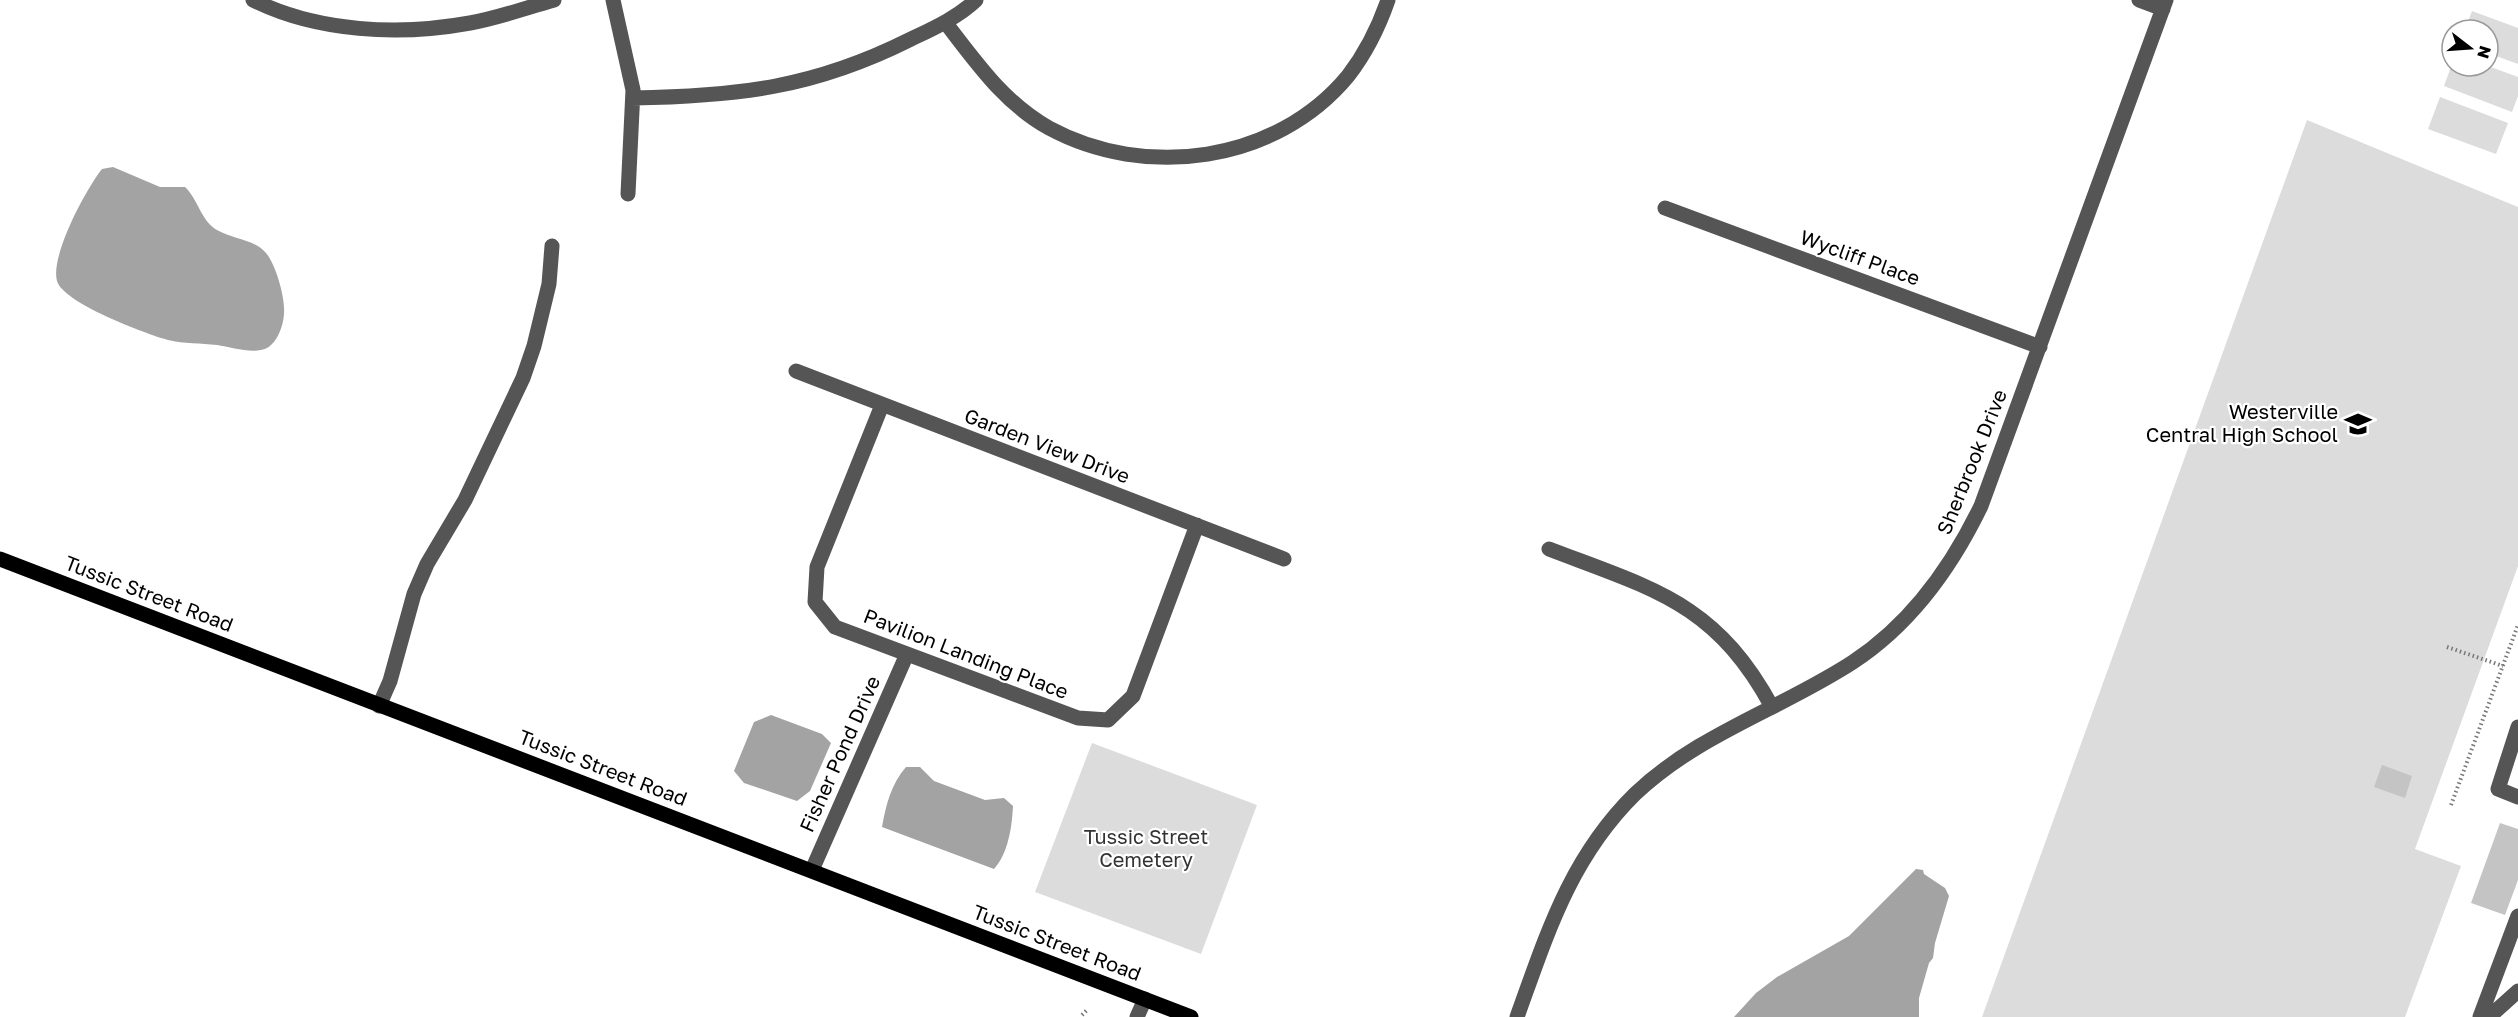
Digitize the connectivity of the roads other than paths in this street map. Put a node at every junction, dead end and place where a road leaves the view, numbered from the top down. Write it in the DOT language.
graph roads {
  1 [pos="253,0"];
  2 [pos="554,0"];
  3 [pos="613,0"];
  4 [pos="976,0"];
  5 [pos="1388,0"];
  6 [pos="2139,0"];
  7 [pos="2165,4"];
  8 [pos="945,21"];
  9 [pos="633,98"];
  10 [pos="628,194"];
  11 [pos="1665,208"];
  12 [pos="552,246"];
  13 [pos="2040,347"];
  14 [pos="795,371"];
  15 [pos="882,405"];
  16 [pos="1197,525"];
  17 [pos="1549,549"];
  18 [pos="0,559"];
  19 [pos="1284,559"];
  20 [pos="907,654"];
  21 [pos="379,705"];
  22 [pos="1772,707"];
  23 [pos="2518,727"];
  24 [pos="2518,797"];
  25 [pos="812,870"];
  26 [pos="2518,916"];
  27 [pos="2518,991"];
  28 [pos="1145,999"];
  29 [pos="1137,1017"];
  30 [pos="1191,1017"];
  31 [pos="1517,1017"];
  32 [pos="2480,1017"];
  33 [pos="2489,1017"];
  1 -- 2 [label="street"];
  3 -- 9 [label="street"];
  4 -- 8 [label="street"];
  5 -- 8 [label="street"];
  6 -- 7 [label="street"];
  7 -- 13 [label="street, Sherbrook Drive"];
  8 -- 9 [label="street"];
  9 -- 10 [label="street"];
  11 -- 13 [label="street, Wycliff Place"];
  12 -- 21 [label="street"];
  13 -- 22 [label="street, Sherbrook Drive"];
  14 -- 15 [label="street, Garden View Drive"];
  15 -- 16 [label="street, Garden View Drive"];
  15 -- 20 [label="street, Pavilion Landing Place"];
  16 -- 19 [label="street, Garden View Drive"];
  16 -- 20 [label="street, Pavilion Landing Place"];
  17 -- 22 [label="street"];
  18 -- 21 [label="main road, Tussic Street Road"];
  20 -- 25 [label="street, Fisher Pond Drive"];
  21 -- 25 [label="main road, Tussic Street Road"];
  22 -- 31 [label="street, Sherbrook Drive"];
  23 -- 24 [label="street"];
  25 -- 28 [label="main road, Tussic Street Road"];
  26 -- 32 [label="street"];
  27 -- 33 [label="street"];
  28 -- 29 [label="street"];
  28 -- 30 [label="main road, Tussic Street Road"];
}
